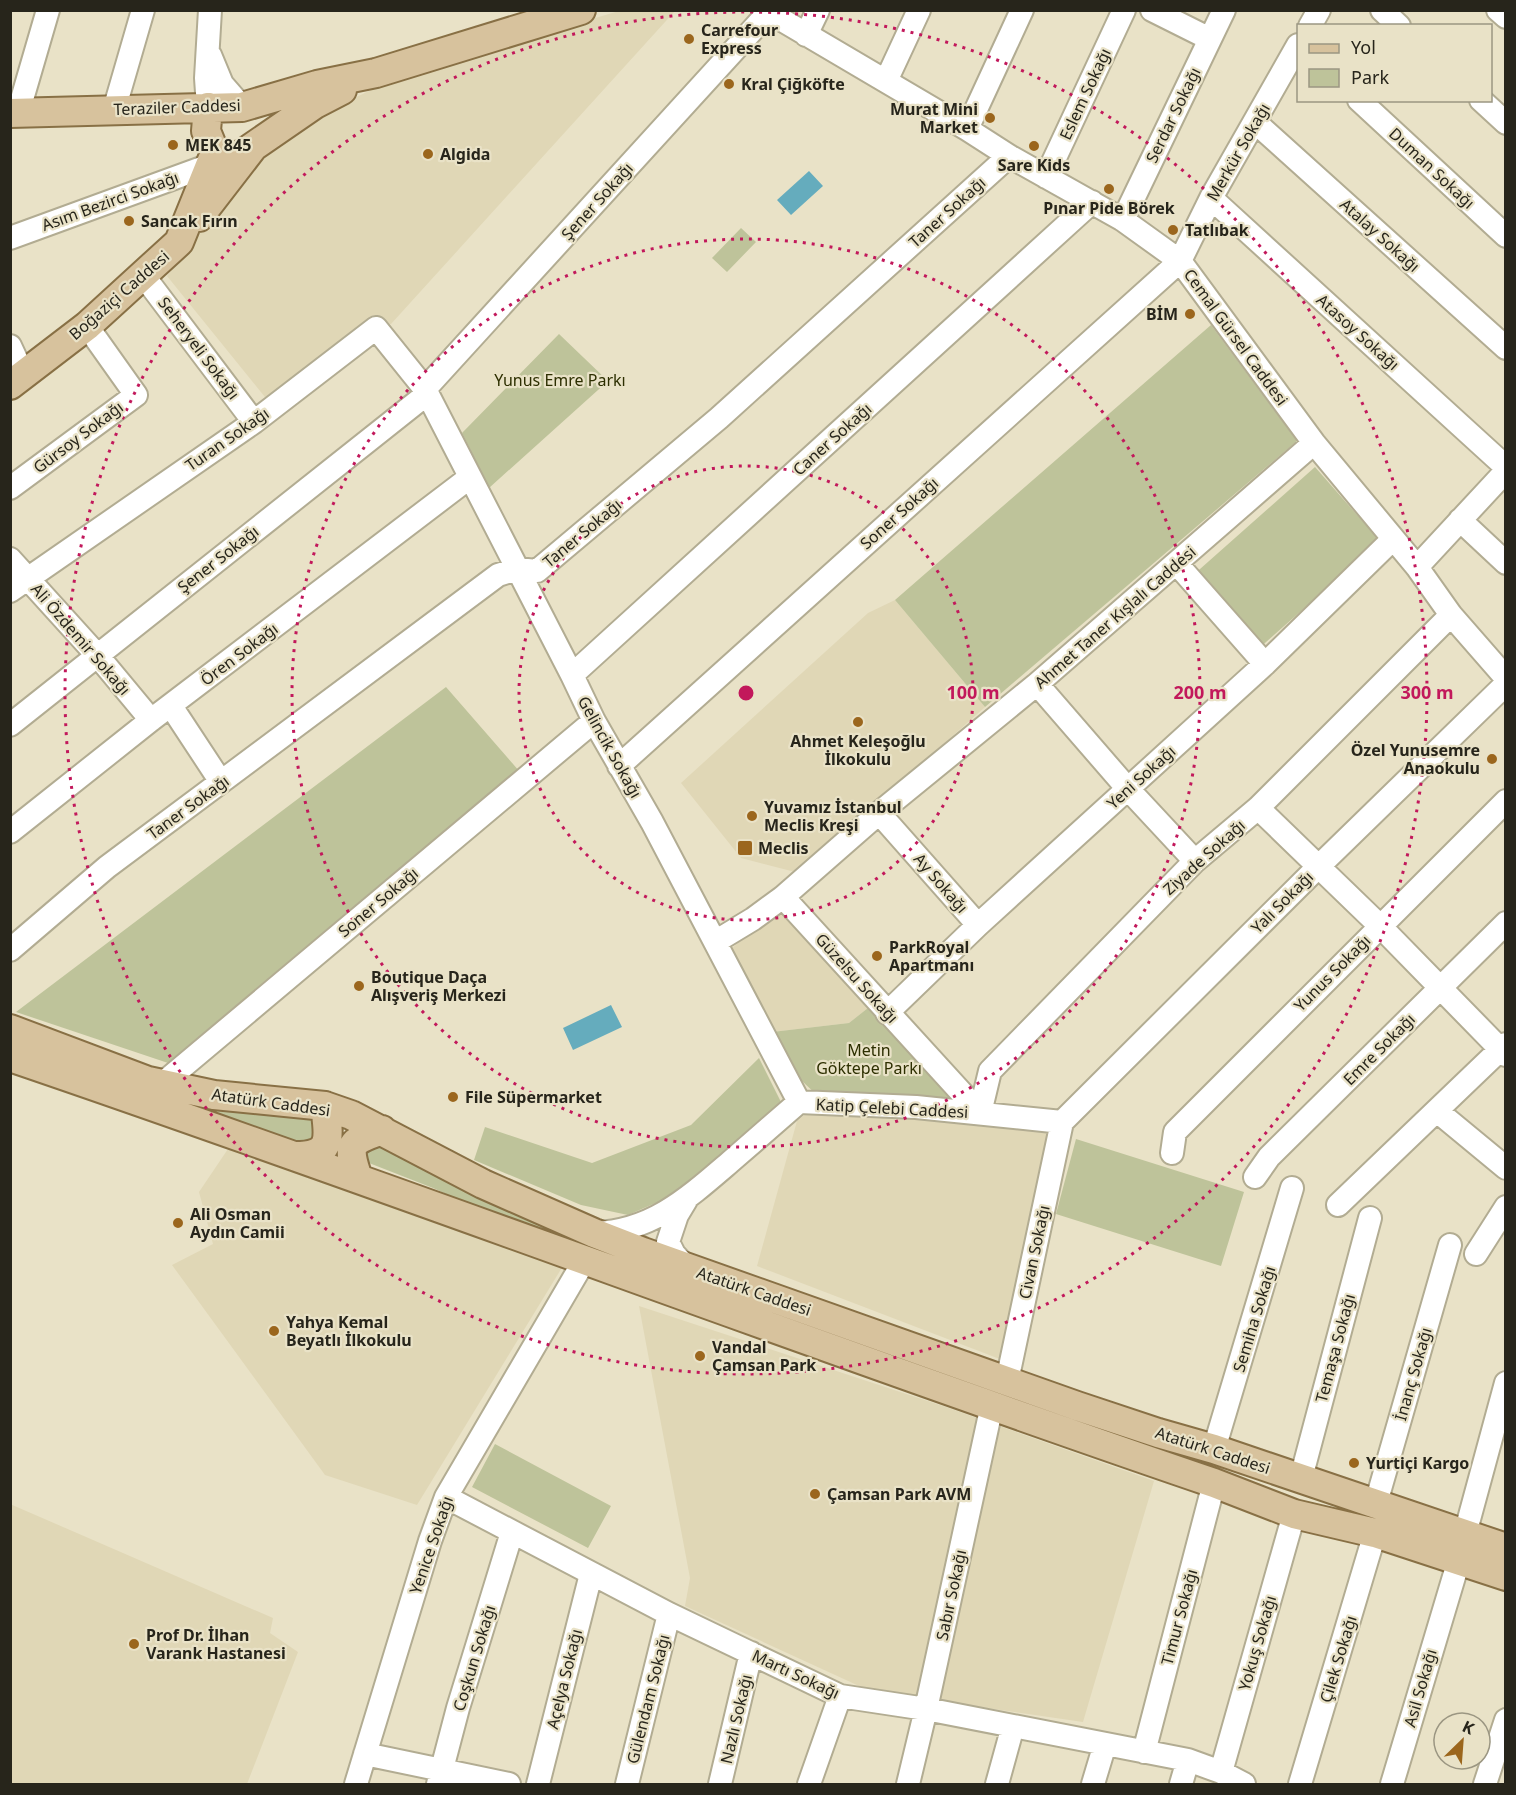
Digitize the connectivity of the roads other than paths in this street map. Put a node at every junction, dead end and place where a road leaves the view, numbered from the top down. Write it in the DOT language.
graph roads {
  1 [pos="48,10"];
  2 [pos="143,10"];
  3 [pos="210,10"];
  4 [pos="581,10"];
  5 [pos="818,10"];
  6 [pos="919,10"];
  7 [pos="1022,10"];
  8 [pos="1124,10"];
  9 [pos="1152,10"];
  10 [pos="1224,10"];
  11 [pos="1319,10"];
  12 [pos="1382,10"];
  13 [pos="1498,10"];
  14 [pos="767,12"];
  15 [pos="1506,17"];
  16 [pos="1311,24"];
  17 [pos="1396,24"];
  18 [pos="806,35"];
  19 [pos="1210,39"];
  20 [pos="208,48"];
  21 [pos="1297,48"];
  22 [pos="376,73"];
  23 [pos="886,81"];
  24 [pos="1361,102"];
  25 [pos="1483,102"];
  26 [pos="207,107"];
  27 [pos="242,107"];
  28 [pos="114,110"];
  29 [pos="14,113"];
  30 [pos="1255,122"];
  31 [pos="1506,123"];
  32 [pos="967,129"];
  33 [pos="252,148"];
  34 [pos="1009,156"];
  35 [pos="212,159"];
  36 [pos="1046,177"];
  37 [pos="1211,198"];
  38 [pos="1092,202"];
  39 [pos="1123,220"];
  40 [pos="1506,236"];
  41 [pos="10,238"];
  42 [pos="179,243"];
  43 [pos="1180,261"];
  44 [pos="143,275"];
  45 [pos="87,326"];
  46 [pos="10,346"];
  47 [pos="1506,348"];
  48 [pos="17,379"];
  49 [pos="426,391"];
  50 [pos="254,422"];
  51 [pos="1314,443"];
  52 [pos="1506,469"];
  53 [pos="469,478"];
  54 [pos="10,488"];
  55 [pos="1460,520"];
  56 [pos="1393,539"];
  57 [pos="10,559"];
  58 [pos="1506,563"];
  59 [pos="1177,564"];
  60 [pos="1417,567"];
  61 [pos="517,569"];
  62 [pos="19,584"];
  63 [pos="1451,615"];
  64 [pos="97,655"];
  65 [pos="1265,664"];
  66 [pos="572,675"];
  67 [pos="1506,678"];
  68 [pos="1037,684"];
  69 [pos="1506,684"];
  70 [pos="171,706"];
  71 [pos="151,720"];
  72 [pos="594,721"];
  73 [pos="10,725"];
  74 [pos="619,766"];
  75 [pos="221,782"];
  76 [pos="1128,789"];
  77 [pos="1506,801"];
  78 [pos="1258,808"];
  79 [pos="879,813"];
  80 [pos="10,832"];
  81 [pos="1195,861"];
  82 [pos="1318,867"];
  83 [pos="783,897"];
  84 [pos="1506,923"];
  85 [pos="1379,925"];
  86 [pos="978,926"];
  87 [pos="715,942"];
  88 [pos="10,950"];
  89 [pos="1440,988"];
  90 [pos="887,1013"];
  91 [pos="10,1029"];
  92 [pos="1504,1050"];
  93 [pos="10,1057"];
  94 [pos="162,1084"];
  95 [pos="799,1102"];
  96 [pos="325,1106"];
  97 [pos="1437,1111"];
  98 [pos="980,1113"];
  99 [pos="1062,1122"];
  100 [pos="382,1130"];
  101 [pos="1172,1152"];
  102 [pos="295,1156"];
  103 [pos="1506,1168"];
  104 [pos="1255,1177"];
  105 [pos="358,1178"];
  106 [pos="1292,1188"];
  107 [pos="686,1200"];
  108 [pos="1338,1205"];
  109 [pos="1506,1207"];
  110 [pos="1370,1218"];
  111 [pos="594,1233"];
  112 [pos="1450,1245"];
  113 [pos="1476,1254"];
  114 [pos="584,1261"];
  115 [pos="686,1266"];
  116 [pos="1007,1381"];
  117 [pos="1504,1391"];
  118 [pos="992,1405"];
  119 [pos="1214,1449"];
  120 [pos="1273,1469"];
  121 [pos="1313,1482"];
  122 [pos="1214,1483"];
  123 [pos="446,1497"];
  124 [pos="1264,1503"];
  125 [pos="1376,1503"];
  126 [pos="1306,1518"];
  127 [pos="512,1532"];
  128 [pos="1375,1533"];
  129 [pos="1462,1547"];
  130 [pos="1506,1548"];
  131 [pos="591,1574"];
  132 [pos="1506,1576"];
  133 [pos="669,1614"];
  134 [pos="751,1653"];
  135 [pos="840,1696"];
  136 [pos="926,1709"];
  137 [pos="1506,1720"];
  138 [pos="1013,1726"];
  139 [pos="1105,1744"];
  140 [pos="1144,1752"];
  141 [pos="365,1754"];
  142 [pos="1188,1760"];
  143 [pos="1221,1772"];
  144 [pos="440,1777"];
  145 [pos="356,1785"];
  146 [pos="510,1785"];
  147 [pos="538,1785"];
  148 [pos="627,1785"];
  149 [pos="720,1785"];
  150 [pos="810,1785"];
  151 [pos="908,1785"];
  152 [pos="997,1785"];
  153 [pos="1093,1785"];
  154 [pos="1181,1785"];
  155 [pos="1244,1785"];
  156 [pos="1300,1785"];
  157 [pos="1392,1785"];
  158 [pos="1485,1785"];
  1 -- 29 [label="street"];
  2 -- 28 [label="street"];
  3 -- 20 [label="street"];
  4 -- 22 [label="main road, Teraziler Caddesi"];
  5 -- 18 [label="street"];
  6 -- 23 [label="street"];
  7 -- 32 [label="street"];
  8 -- 36 [label="street, Eslem Sokağı"];
  9 -- 19 [label="street"];
  10 -- 19 [label="street, Serdar Sokağı"];
  11 -- 16 [label="street"];
  12 -- 17 [label="street"];
  13 -- 15 [label="street"];
  14 -- 18 [label="street, Cemal Gürsel Caddesi"];
  14 -- 49 [label="street, Şener Sokağı"];
  18 -- 23 [label="street, Cemal Gürsel Caddesi"];
  19 -- 39 [label="street, Serdar Sokağı"];
  20 -- 26 [label="street"];
  20 -- 27 [label="street"];
  21 -- 30 [label="street, Merkür Sokağı"];
  22 -- 27 [label="main road, Teraziler Caddesi"];
  22 -- 33 [label="main road, Teraziler Caddesi"];
  23 -- 32 [label="street, Cemal Gürsel Caddesi"];
  24 -- 40 [label="street, Duman Sokağı"];
  25 -- 31 [label="street"];
  26 -- 27 [label="main road, Teraziler Caddesi"];
  26 -- 28 [label="main road, Teraziler Caddesi"];
  26 -- 35 [label="main road"];
  27 -- 33 [label="main road"];
  28 -- 29 [label="main road, Teraziler Caddesi"];
  30 -- 37 [label="street, Merkür Sokağı"];
  30 -- 47 [label="street, Atalay Sokağı"];
  32 -- 34 [label="street, Cemal Gürsel Caddesi"];
  33 -- 35 [label="main road"];
  33 -- 42 [label="main road"];
  34 -- 36 [label="street, Cemal Gürsel Caddesi"];
  34 -- 61 [label="street, Taner Sokağı"];
  35 -- 41 [label="street, Asım Bezirci Sokağı"];
  35 -- 42 [label="main road, Boğaziçi Caddesi"];
  36 -- 38 [label="street, Cemal Gürsel Caddesi"];
  37 -- 43 [label="street, Merkür Sokağı"];
  37 -- 52 [label="street, Atasoy Sokağı"];
  38 -- 39 [label="street, Cemal Gürsel Caddesi"];
  38 -- 66 [label="street, Caner Sokağı"];
  39 -- 43 [label="street, Cemal Gürsel Caddesi"];
  42 -- 44 [label="main road, Boğaziçi Caddesi"];
  43 -- 51 [label="street, Cemal Gürsel Caddesi"];
  43 -- 74 [label="street, Soner Sokağı"];
  44 -- 45 [label="main road, Boğaziçi Caddesi"];
  44 -- 50 [label="street, Seheryeli Sokağı"];
  45 -- 48 [label="main road, Boğaziçi Caddesi"];
  45 -- 54 [label="street, Gürsoy Sokağı"];
  46 -- 48 [label="street"];
  49 -- 50 [label="street, Turan Sokağı"];
  49 -- 53 [label="street, Gelincik Sokağı"];
  49 -- 64 [label="street, Şener Sokağı"];
  50 -- 62 [label="street, Turan Sokağı"];
  51 -- 56 [label="street, Cemal Gürsel Caddesi"];
  51 -- 59 [label="street, Ahmet Taner Kışlalı Caddesi"];
  52 -- 55 [label="street"];
  53 -- 61 [label="street, Gelincik Sokağı"];
  53 -- 70 [label="street, Ören Sokağı"];
  55 -- 58 [label="street"];
  55 -- 60 [label="street"];
  56 -- 60 [label="street, Cemal Gürsel Caddesi"];
  56 -- 65 [label="street, Yeni Sokağı"];
  57 -- 62 [label="street, Ali Özdemir Sokağı"];
  59 -- 65 [label="street"];
  59 -- 68 [label="street, Ahmet Taner Kışlalı Caddesi"];
  60 -- 63 [label="street, Cemal Gürsel Caddesi"];
  61 -- 66 [label="street, Gelincik Sokağı"];
  61 -- 75 [label="street, Taner Sokağı"];
  62 -- 64 [label="street, Ali Özdemir Sokağı"];
  63 -- 67 [label="street, Cemal Gürsel Caddesi"];
  63 -- 78 [label="street, Ziyade Sokağı"];
  64 -- 71 [label="street, Ali Özdemir Sokağı"];
  64 -- 73 [label="street, Şener Sokağı"];
  65 -- 76 [label="street, Yeni Sokağı"];
  66 -- 72 [label="street, Gelincik Sokağı"];
  68 -- 76 [label="street"];
  68 -- 79 [label="street, Ahmet Taner Kışlalı Caddesi"];
  69 -- 82 [label="street, Yalı Sokağı"];
  70 -- 71 [label="street, Ören Sokağı"];
  70 -- 75 [label="street"];
  71 -- 80 [label="street, Ören Sokağı"];
  72 -- 74 [label="street, Gelincik Sokağı"];
  72 -- 94 [label="street, Soner Sokağı"];
  74 -- 87 [label="street, Gelincik Sokağı"];
  75 -- 88 [label="street, Taner Sokağı"];
  76 -- 81 [label="street"];
  76 -- 86 [label="street, Yeni Sokağı"];
  77 -- 85 [label="street, Yunus Sokağı"];
  78 -- 81 [label="street, Ziyade Sokağı"];
  78 -- 82 [label="street"];
  79 -- 83 [label="street, Ahmet Taner Kışlalı Caddesi"];
  79 -- 86 [label="street, Ay Sokağı"];
  81 -- 98 [label="street, Ziyade Sokağı"];
  82 -- 85 [label="street"];
  82 -- 99 [label="street, Yalı Sokağı"];
  83 -- 87 [label="street, Ahmet Taner Kışlalı Caddesi"];
  83 -- 90 [label="street, Güzelsu Sokağı"];
  84 -- 89 [label="street, Emre Sokağı"];
  85 -- 89 [label="street"];
  85 -- 101 [label="street, Yunus Sokağı"];
  86 -- 90 [label="street, Yeni Sokağı"];
  87 -- 95 [label="street, Gelincik Sokağı"];
  89 -- 92 [label="street"];
  89 -- 104 [label="street, Emre Sokağı"];
  90 -- 98 [label="street, Güzelsu Sokağı"];
  91 -- 94 [label="main road, Atatürk Caddesi"];
  92 -- 97 [label="street"];
  93 -- 102 [label="main road, Atatürk Caddesi"];
  94 -- 96 [label="main road, Atatürk Caddesi"];
  95 -- 98 [label="street, Katip Çelebi Caddesi"];
  95 -- 107 [label="street, Katip Çelebi Caddesi"];
  96 -- 100 [label="main road, Atatürk Caddesi"];
  96 -- 102 [label="main road"];
  97 -- 103 [label="street"];
  97 -- 108 [label="street"];
  98 -- 99 [label="street, Katip Çelebi Caddesi"];
  99 -- 116 [label="street, Civan Sokağı"];
  100 -- 105 [label="main road"];
  100 -- 111 [label="main road, Atatürk Caddesi"];
  102 -- 105 [label="main road, Atatürk Caddesi"];
  105 -- 114 [label="main road, Atatürk Caddesi"];
  106 -- 119 [label="street, Semiha Sokağı"];
  107 -- 111 [label="street, Katip Çelebi Caddesi"];
  107 -- 115 [label="street, Katip Çelebi Caddesi"];
  109 -- 113 [label="street"];
  110 -- 121 [label="street, Temaşa Sokağı"];
  111 -- 115 [label="main road, Atatürk Caddesi"];
  112 -- 125 [label="street, İnanç Sokağı"];
  114 -- 118 [label="main road, Atatürk Caddesi"];
  114 -- 123 [label="street, Yenice Sokağı"];
  115 -- 116 [label="main road, Atatürk Caddesi"];
  116 -- 119 [label="main road, Atatürk Caddesi"];
  117 -- 129 [label="street, Asil Sokağı"];
  118 -- 122 [label="main road, Atatürk Caddesi"];
  118 -- 136 [label="street, Sabır Sokağı"];
  119 -- 120 [label="main road, Atatürk Caddesi"];
  120 -- 121 [label="main road, Atatürk Caddesi"];
  120 -- 124 [label="main road"];
  121 -- 125 [label="main road, Atatürk Caddesi"];
  121 -- 126 [label="main road"];
  122 -- 124 [label="main road, Atatürk Caddesi"];
  122 -- 140 [label="street, Timur Sokağı"];
  123 -- 127 [label="street, Martı Sokağı"];
  123 -- 141 [label="street, Yenice Sokağı"];
  124 -- 126 [label="main road, Atatürk Caddesi"];
  125 -- 129 [label="main road, Atatürk Caddesi"];
  126 -- 128 [label="main road, Atatürk Caddesi"];
  126 -- 143 [label="street, Yokuş Sokağı"];
  127 -- 131 [label="street, Martı Sokağı"];
  127 -- 144 [label="street, Coşkun Sokağı"];
  128 -- 129 [label="main road, Atatürk Caddesi"];
  128 -- 156 [label="street, Çilek Sokağı"];
  129 -- 130 [label="main road, Atatürk Caddesi"];
  129 -- 132 [label="main road, Atatürk Caddesi"];
  129 -- 157 [label="street, Asil Sokağı"];
  131 -- 133 [label="street, Martı Sokağı"];
  131 -- 147 [label="street, Açelya Sokağı"];
  133 -- 134 [label="street, Martı Sokağı"];
  133 -- 148 [label="street, Gülendam Sokağı"];
  134 -- 135 [label="street, Martı Sokağı"];
  134 -- 149 [label="street, Nazlı Sokağı"];
  135 -- 136 [label="street, Martı Sokağı"];
  135 -- 150 [label="street"];
  136 -- 138 [label="street, Martı Sokağı"];
  136 -- 151 [label="street, Sabır Sokağı"];
  137 -- 158 [label="street"];
  138 -- 139 [label="street, Martı Sokağı"];
  138 -- 152 [label="street"];
  139 -- 140 [label="street, Martı Sokağı"];
  139 -- 153 [label="street"];
  140 -- 142 [label="street, Martı Sokağı"];
  141 -- 144 [label="street"];
  141 -- 145 [label="street, Yenice Sokağı"];
  142 -- 143 [label="street, Martı Sokağı"];
  142 -- 154 [label="street"];
  143 -- 155 [label="street, Martı Sokağı"];
  144 -- 146 [label="street"];
}
